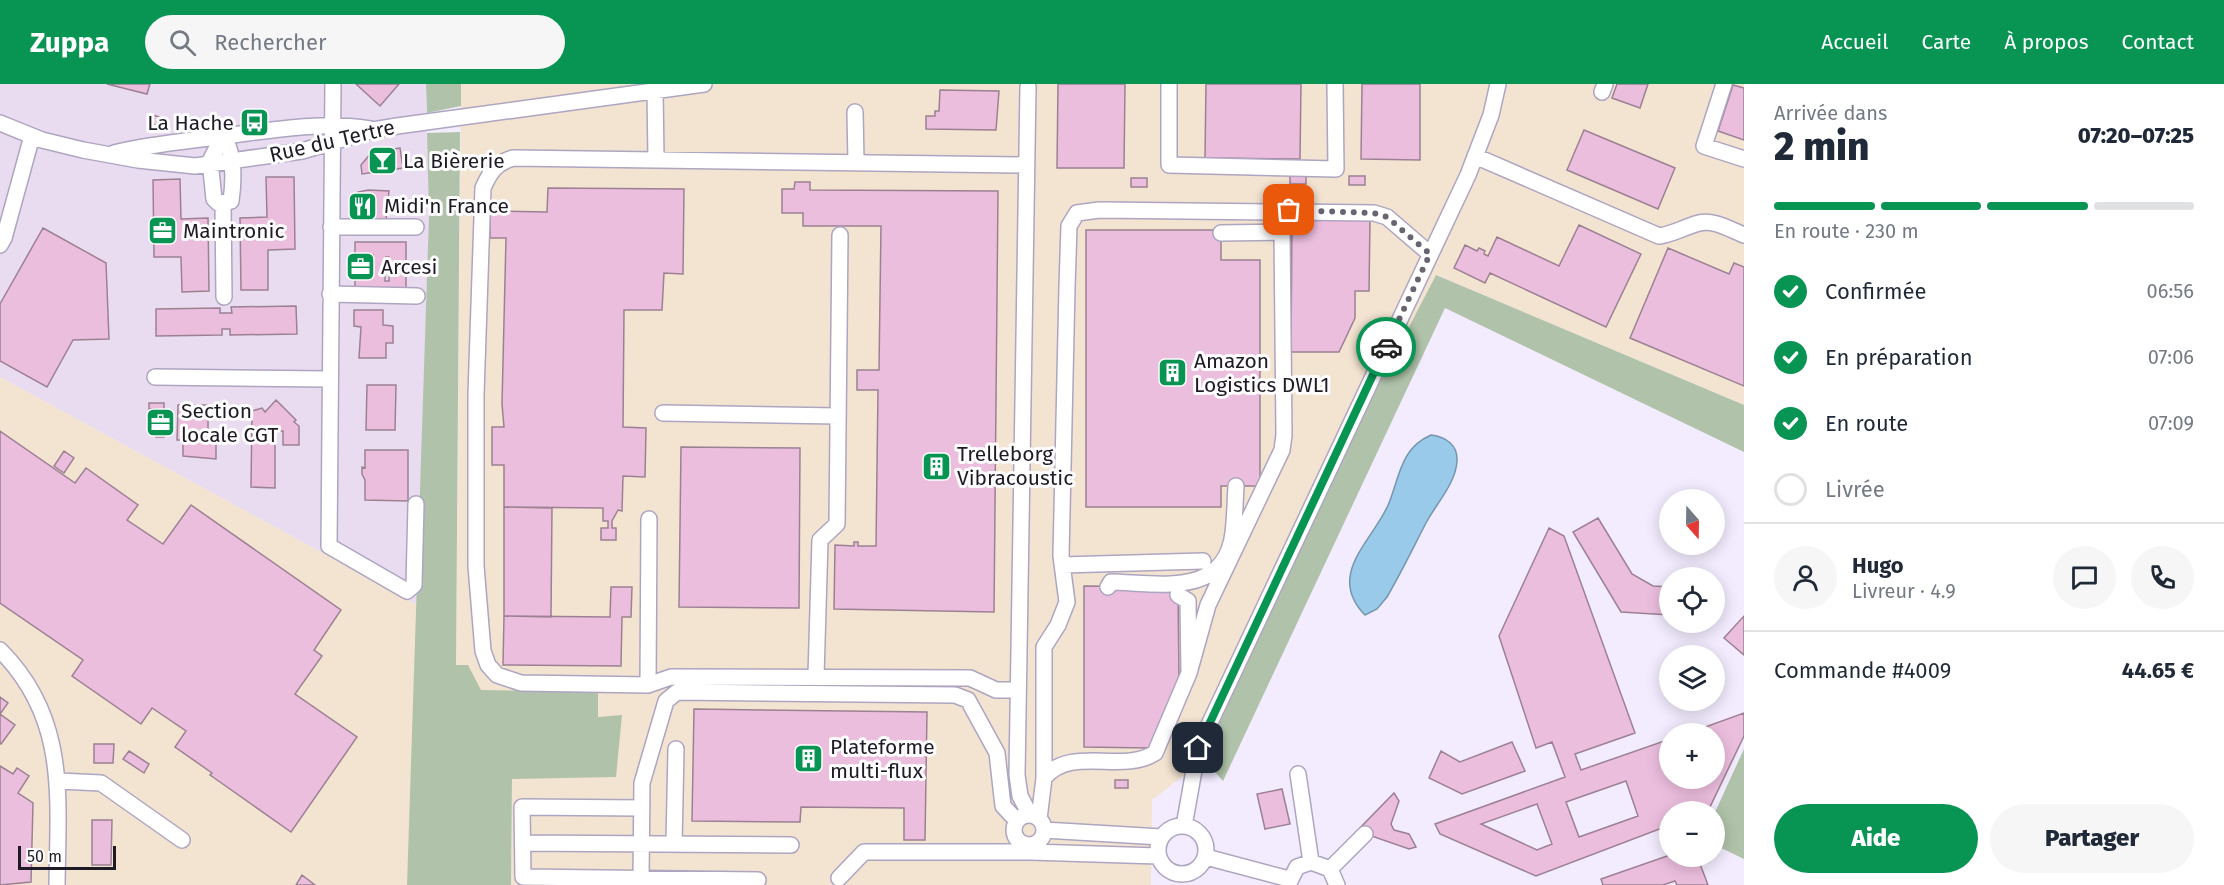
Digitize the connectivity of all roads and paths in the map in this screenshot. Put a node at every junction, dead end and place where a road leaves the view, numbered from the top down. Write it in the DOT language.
graph roads {
  1 [pos="333,84"];
  2 [pos="704,84"];
  3 [pos="1169,84"];
  4 [pos="1335,84"];
  5 [pos="1498,84"];
  6 [pos="1724,84"];
  7 [pos="1028,85"];
  8 [pos="655,90"];
  9 [pos="855,112"];
  10 [pos="0,123"];
  11 [pos="333,124"];
  12 [pos="373,130"];
  13 [pos="32,136"];
  14 [pos="223,136"];
  15 [pos="332,143"];
  16 [pos="112,154"];
  17 [pos="1475,156"];
  18 [pos="656,159"];
  19 [pos="1744,159"];
  20 [pos="232,162"];
  21 [pos="856,162"];
  22 [pos="211,165"];
  23 [pos="1026,165"];
  24 [pos="223,203"];
  25 [pos="331,227"];
  26 [pos="416,227"];
  27 [pos="1221,233"];
  28 [pos="840,235"];
  29 [pos="1744,235"];
  30 [pos="0,245"];
  31 [pos="1430,254"];
  32 [pos="330,294"];
  33 [pos="417,296"];
  34 [pos="224,297"];
  35 [pos="155,377"];
  36 [pos="328,379"];
  37 [pos="663,413"];
  38 [pos="838,416"];
  39 [pos="1236,486"];
  40 [pos="416,504"];
  41 [pos="649,519"];
  42 [pos="1203,561"];
  43 [pos="1062,565"];
  44 [pos="1108,586"];
  45 [pos="1178,595"];
  46 [pos="0,650"];
  47 [pos="1189,673"];
  48 [pos="816,676"];
  49 [pos="648,685"];
  50 [pos="1018,690"];
  51 [pos="676,749"];
  52 [pos="1298,774"];
  53 [pos="1044,778"];
  54 [pos="58,781"];
  55 [pos="642,808"];
  56 [pos="1032,821"];
  57 [pos="1184,826"];
  58 [pos="1365,834"];
  59 [pos="1161,837"];
  60 [pos="182,840"];
  61 [pos="523,843"];
  62 [pos="642,843"];
  63 [pos="674,844"];
  64 [pos="791,845"];
  65 [pos="1028,848"];
  66 [pos="1158,856"];
  67 [pos="1206,857"];
  68 [pos="1311,862"];
  69 [pos="1330,869"];
  70 [pos="641,877"];
  71 [pos="839,878"];
  72 [pos="1173,879"];
  73 [pos="758,880"];
  74 [pos="1288,882"];
  75 [pos="57,885"];
  76 [pos="1337,885"];
  1 -- 11 [label="street"];
  2 -- 8 [label="street, Rue du Tertre"];
  3 -- 4 [label="street"];
  5 -- 17 [label="street"];
  6 -- 19 [label="street"];
  7 -- 23 [label="street"];
  8 -- 12 [label="street, Rue du Tertre"];
  8 -- 18 [label="street"];
  9 -- 21 [label="street"];
  10 -- 13 [label="street, Rue du Tertre"];
  11 -- 12 [label="street"];
  11 -- 14 [label="street"];
  11 -- 15 [label="street"];
  12 -- 15 [label="street, Rue du Tertre"];
  13 -- 16 [label="street, Rue du Tertre"];
  13 -- 30 [label="street"];
  14 -- 16 [label="street"];
  14 -- 20 [label="street"];
  14 -- 22 [label="street"];
  15 -- 20 [label="street, Rue du Tertre"];
  15 -- 25 [label="street"];
  16 -- 22 [label="street, Rue du Tertre"];
  17 -- 29 [label="street"];
  17 -- 31 [label="street"];
  18 -- 21 [label="street"];
  18 -- 49 [label="street"];
  20 -- 22 [label="street, Rue du Tertre"];
  20 -- 24 [label="street"];
  21 -- 23 [label="street"];
  22 -- 24 [label="street"];
  23 -- 50 [label="street"];
  24 -- 34 [label="street"];
  25 -- 26 [label="street"];
  25 -- 32 [label="street"];
  27 -- 47 [label="street"];
  28 -- 38 [label="street"];
  31 -- 43 [label="street"];
  31 -- 57 [label="street"];
  32 -- 33 [label="street"];
  32 -- 36 [label="street"];
  35 -- 36 [label="street"];
  36 -- 40 [label="street"];
  37 -- 38 [label="street"];
  38 -- 48 [label="street"];
  39 -- 44 [label="street"];
  41 -- 49 [label="street"];
  42 -- 43 [label="street"];
  43 -- 53 [label="street"];
  45 -- 47 [label="street"];
  46 -- 54 [label="street"];
  47 -- 53 [label="street"];
  48 -- 49 [label="street"];
  48 -- 50 [label="street"];
  50 -- 56 [label="street"];
  51 -- 63 [label="street"];
  52 -- 68 [label="street"];
  53 -- 56 [label="street"];
  54 -- 60 [label="street"];
  54 -- 75 [label="street"];
  55 -- 56 [label="street"];
  55 -- 61 [label="street"];
  55 -- 62 [label="street"];
  56 -- 59 [label="street"];
  56 -- 65 [label="street"];
  56 -- 65 [label="street"];
  57 -- 59 [label="street"];
  57 -- 67 [label="street"];
  58 -- 69 [label="street"];
  59 -- 66 [label="street"];
  61 -- 62 [label="street"];
  61 -- 70 [label="street"];
  62 -- 63 [label="street"];
  62 -- 70 [label="street"];
  63 -- 64 [label="street"];
  65 -- 66 [label="street"];
  65 -- 71 [label="street"];
  66 -- 72 [label="street"];
  67 -- 72 [label="street"];
  67 -- 74 [label="street"];
  68 -- 69 [label="street"];
  68 -- 74 [label="street"];
  69 -- 76 [label="street"];
  70 -- 73 [label="street"];
}
